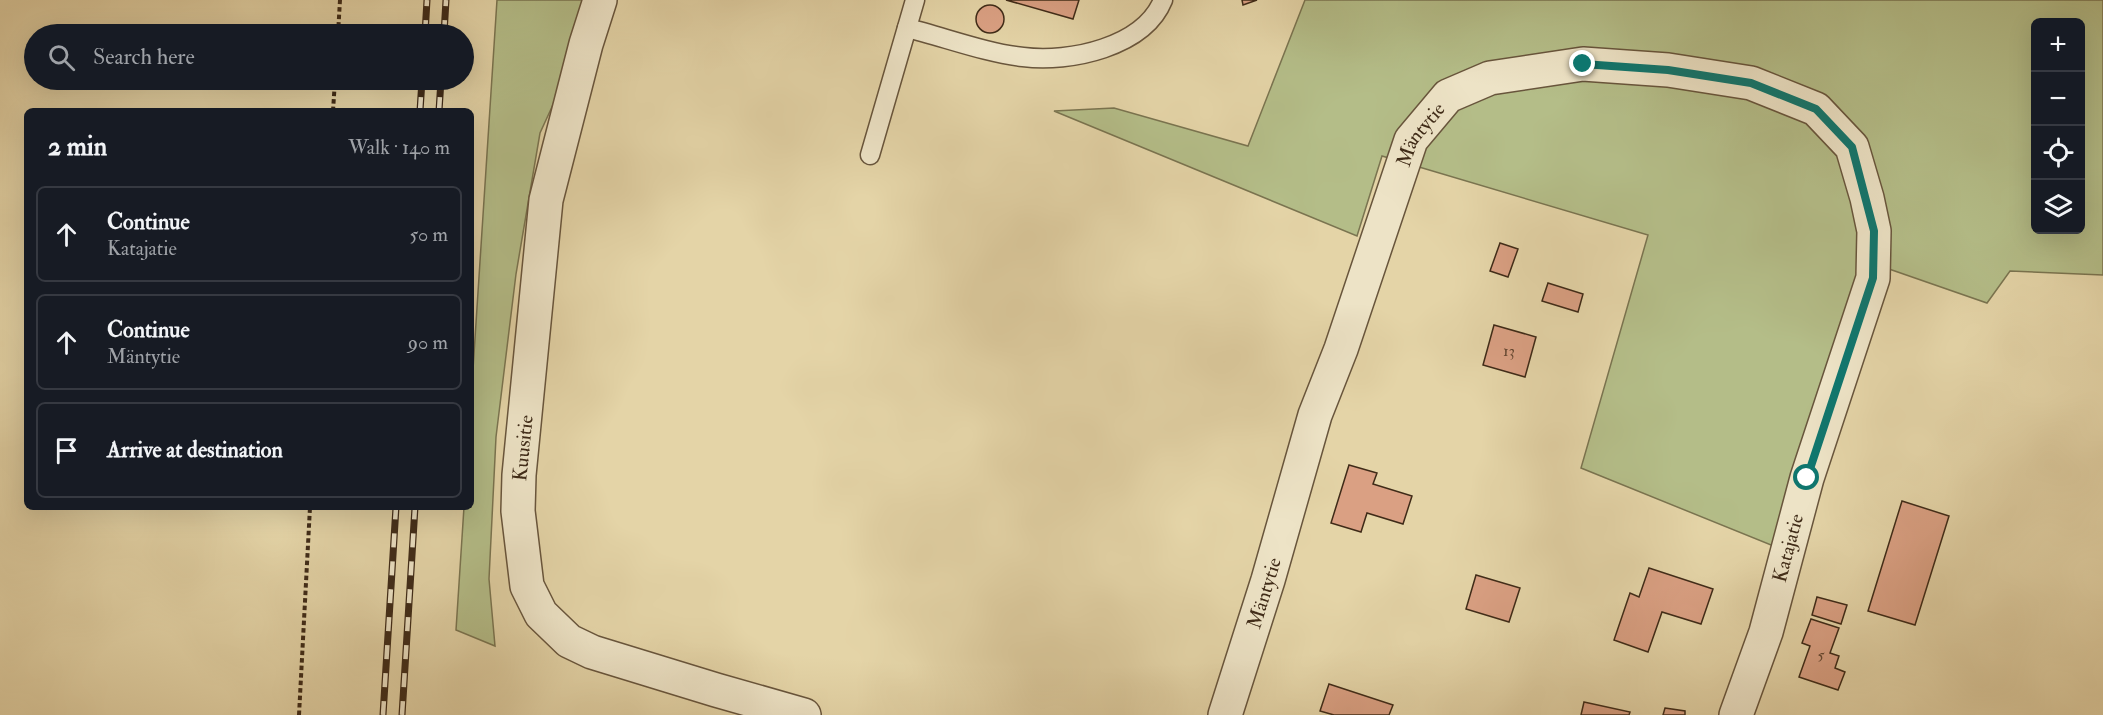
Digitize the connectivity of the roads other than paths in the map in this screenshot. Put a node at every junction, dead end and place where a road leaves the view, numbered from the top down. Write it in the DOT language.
graph roads {
  1 [pos="600,0"];
  2 [pos="915,0"];
  3 [pos="1164,0"];
  4 [pos="907,28"];
  5 [pos="870,154"];
  6 [pos="1873,278"];
  7 [pos="716,703"];
  8 [pos="804,715"];
  9 [pos="1225,715"];
  10 [pos="1736,715"];
  1 -- 7 [label="street, Kuusitie"];
  2 -- 4 [label="lane"];
  3 -- 4 [label="lane"];
  4 -- 5 [label="lane"];
  6 -- 9 [label="street, Mäntytie"];
  6 -- 10 [label="street, Katajatie"];
  7 -- 8 [label="street, Kuusitie"];
}
